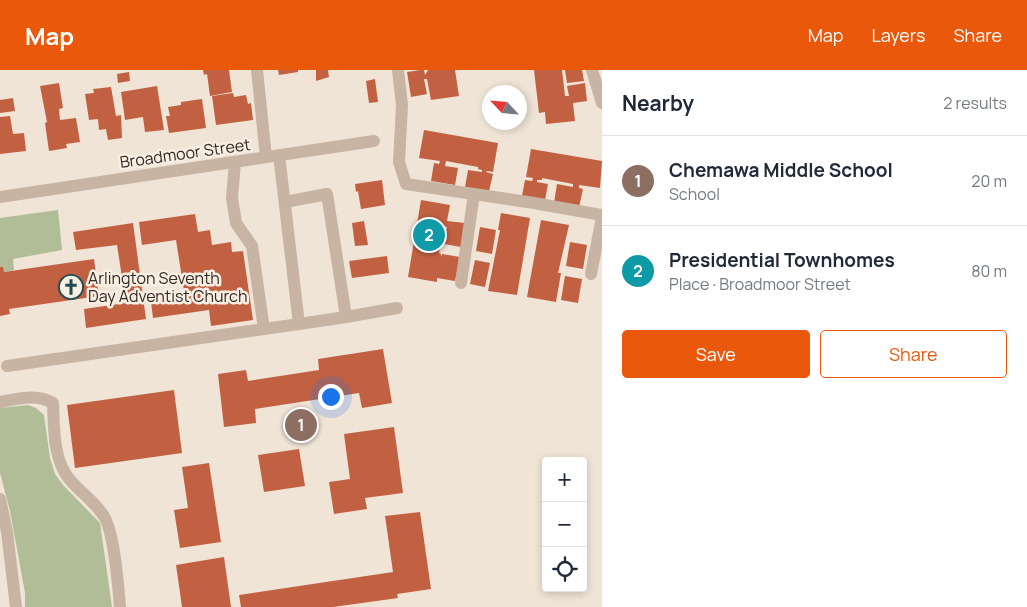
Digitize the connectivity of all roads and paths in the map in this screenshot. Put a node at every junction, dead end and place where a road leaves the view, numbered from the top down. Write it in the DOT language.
graph roads {
  1 [pos="257,70"];
  2 [pos="398,70"];
  3 [pos="592,70"];
  4 [pos="602,103"];
  5 [pos="374,141"];
  6 [pos="272,156"];
  7 [pos="235,162"];
  8 [pos="474,194"];
  9 [pos="0,196"];
  10 [pos="285,202"];
  11 [pos="602,216"];
  12 [pos="591,274"];
  13 [pos="461,283"];
  14 [pos="397,308"];
  15 [pos="346,317"];
  16 [pos="299,324"];
  17 [pos="264,329"];
  18 [pos="7,366"];
  19 [pos="0,402"];
  20 [pos="0,499"];
  21 [pos="16,607"];
  22 [pos="120,607"];
  1 -- 6 [label="street"];
  2 -- 8 [label="street"];
  3 -- 4 [label="street"];
  5 -- 6 [label="street, Broadmoor Street"];
  6 -- 7 [label="street, Broadmoor Street"];
  6 -- 10 [label="street"];
  7 -- 9 [label="street, Broadmoor Street"];
  7 -- 17 [label="street"];
  8 -- 11 [label="street"];
  8 -- 13 [label="street"];
  10 -- 15 [label="street"];
  10 -- 16 [label="street"];
  11 -- 12 [label="street"];
  14 -- 15 [label="street"];
  15 -- 16 [label="street"];
  16 -- 17 [label="street"];
  17 -- 18 [label="street"];
  19 -- 22 [label="street"];
  20 -- 21 [label="street"];
}
